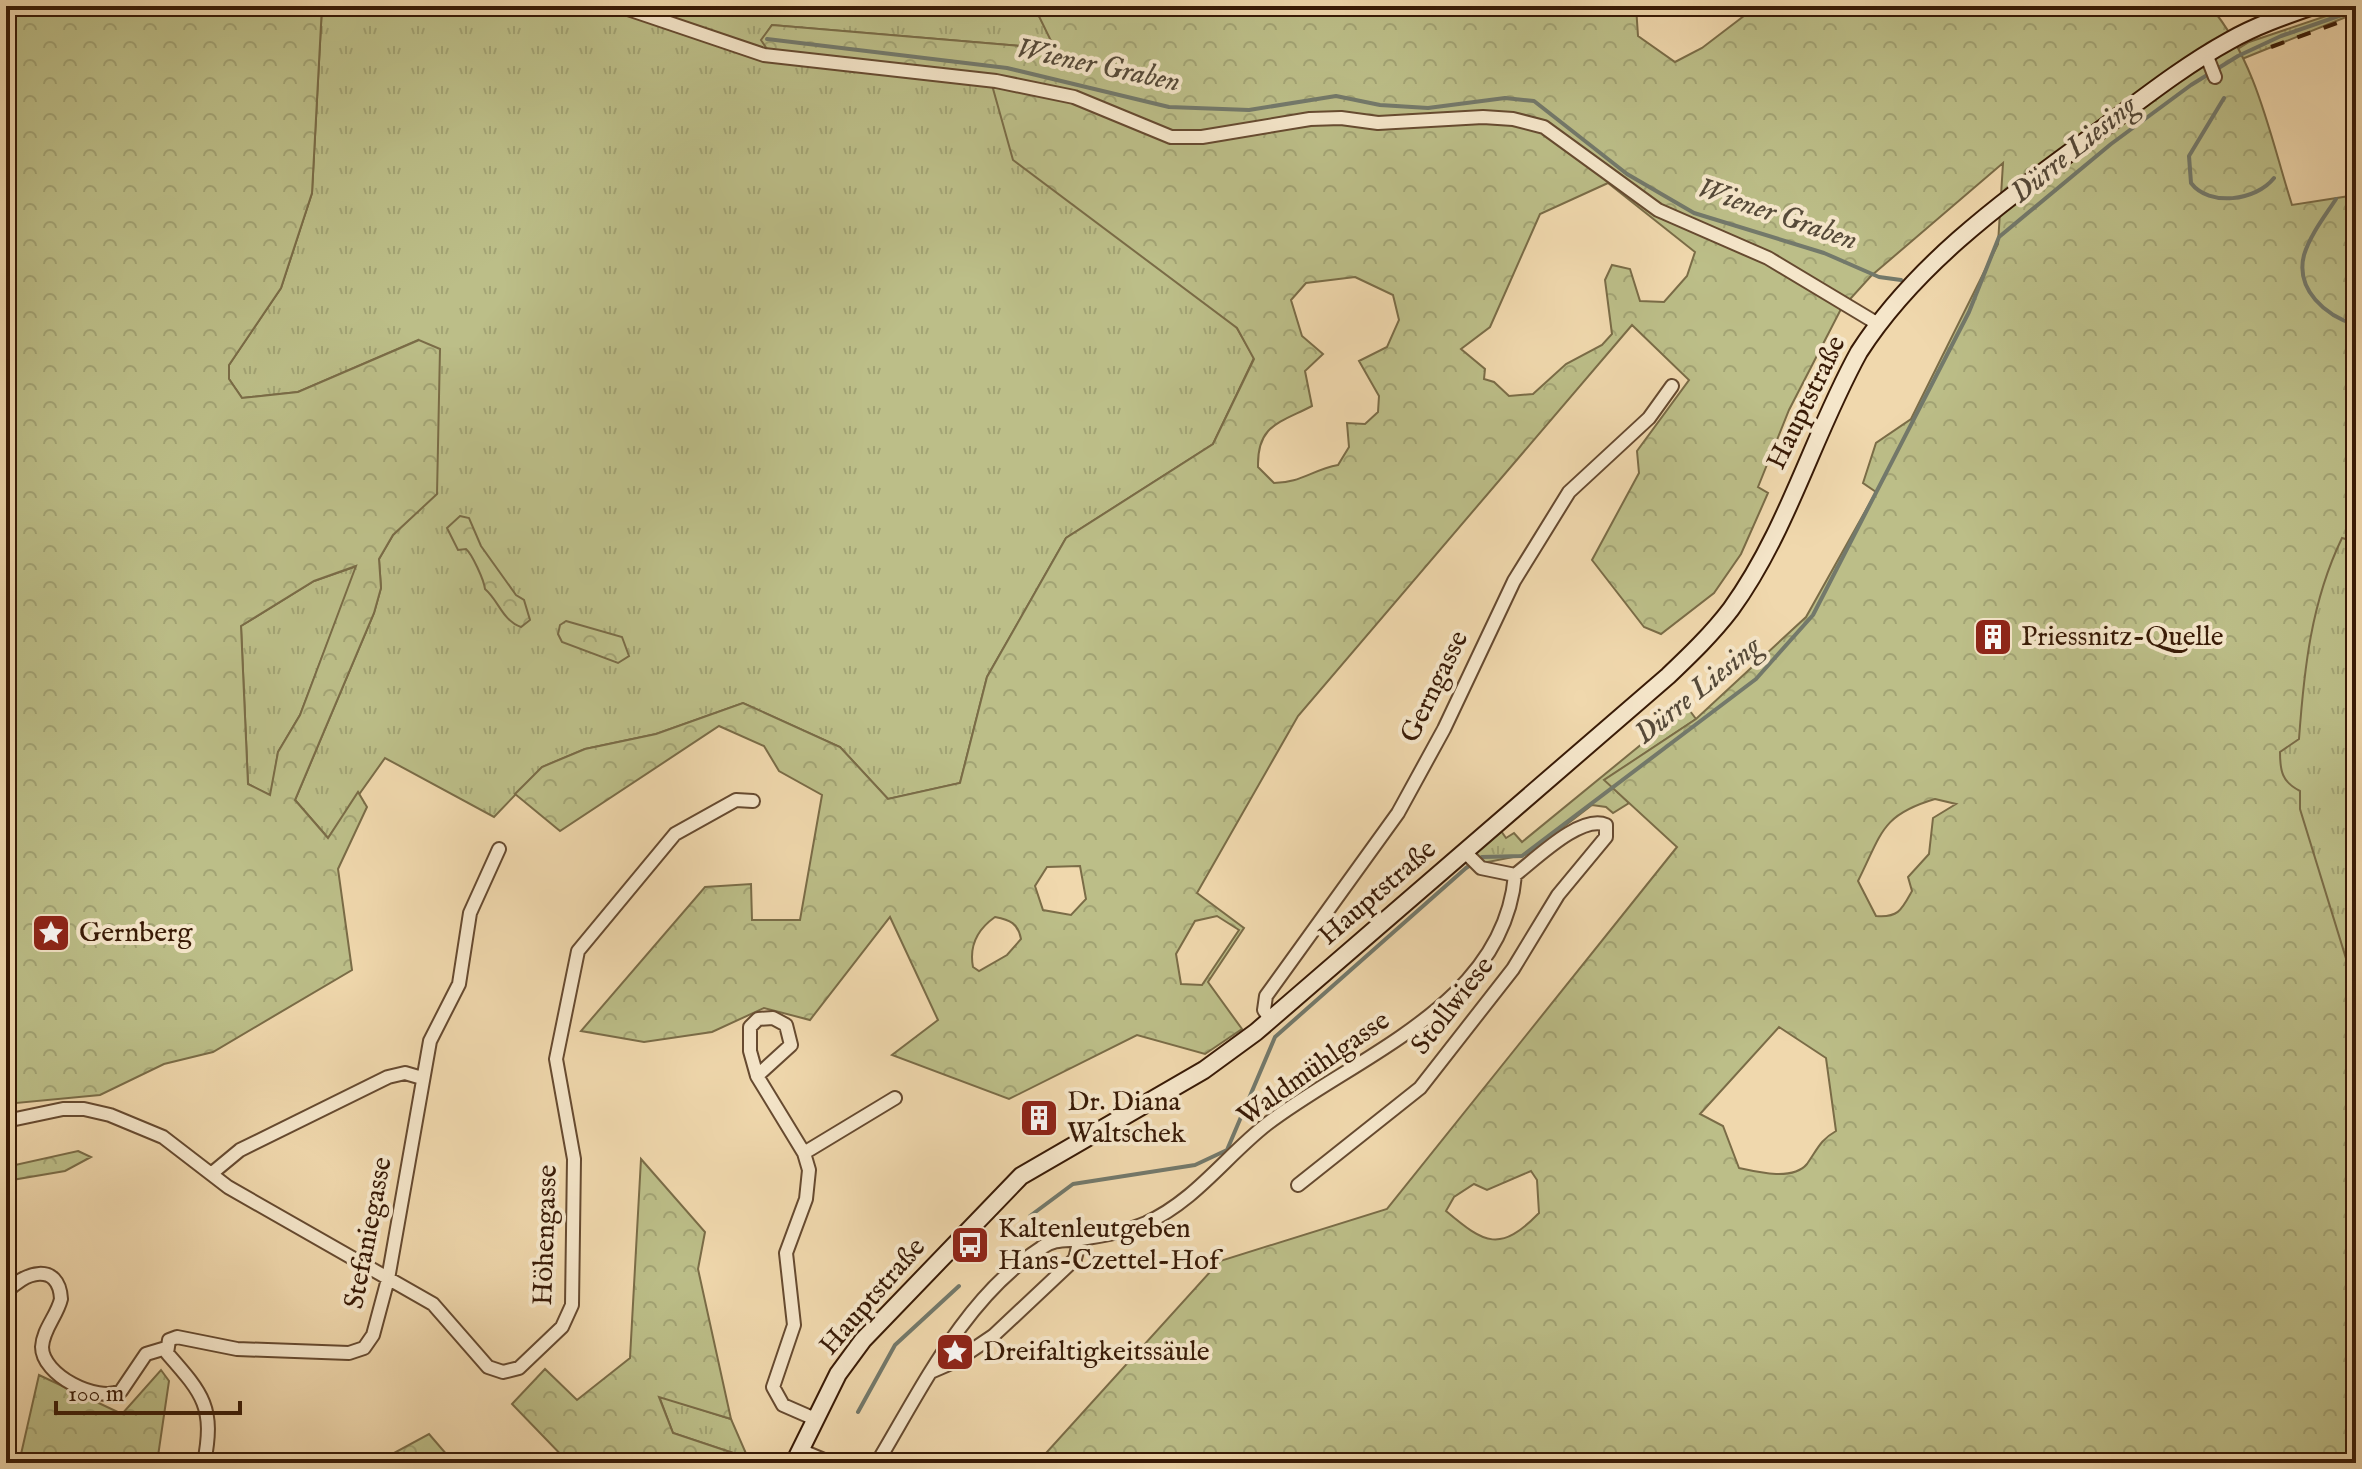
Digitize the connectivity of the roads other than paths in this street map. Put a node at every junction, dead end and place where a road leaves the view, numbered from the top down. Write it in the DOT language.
graph roads {
  1 [pos="619,6"];
  2 [pos="2313,6"];
  3 [pos="1878,324"];
  4 [pos="1672,386"];
  5 [pos="753,801"];
  6 [pos="499,849"];
  7 [pos="1467,854"];
  8 [pos="1515,875"];
  9 [pos="1271,1020"];
  10 [pos="757,1076"];
  11 [pos="422,1078"];
  12 [pos="895,1098"];
  13 [pos="6,1121"];
  14 [pos="804,1153"];
  15 [pos="211,1174"];
  16 [pos="1298,1185"];
  17 [pos="1080,1239"];
  18 [pos="388,1279"];
  19 [pos="6,1293"];
  20 [pos="166,1348"];
  21 [pos="933,1371"];
  22 [pos="815,1419"];
  23 [pos="797,1456"];
  24 [pos="204,1463"];
  25 [pos="831,1463"];
  26 [pos="877,1463"];
  1 -- 3 [label="street"];
  2 -- 3 [label="main road, Hauptstraße"];
  3 -- 7 [label="main road, Hauptstraße"];
  4 -- 9 [label="street, Gerngasse"];
  5 -- 18 [label="street, Höhengasse"];
  6 -- 11 [label="street, Stefaniegasse"];
  7 -- 8 [label="street"];
  7 -- 9 [label="main road, Hauptstraße"];
  8 -- 16 [label="street, Stollwiese"];
  8 -- 17 [label="street, Waldmühlgasse"];
  9 -- 22 [label="main road, Hauptstraße"];
  10 -- 10 [label="street"];
  10 -- 14 [label="street"];
  11 -- 15 [label="street"];
  11 -- 18 [label="street, Stefaniegasse"];
  12 -- 14 [label="street"];
  13 -- 15 [label="street, Höhengasse"];
  14 -- 22 [label="street"];
  15 -- 18 [label="street, Höhengasse"];
  17 -- 21 [label="street"];
  17 -- 21 [label="street, Waldmühlgasse"];
  18 -- 20 [label="street, Stefaniegasse"];
  19 -- 20 [label="street"];
  20 -- 24 [label="street"];
  21 -- 26 [label="street, Waldmühlgasse"];
  22 -- 23 [label="main road, Hauptstraße"];
  23 -- 25 [label="street"];
}
